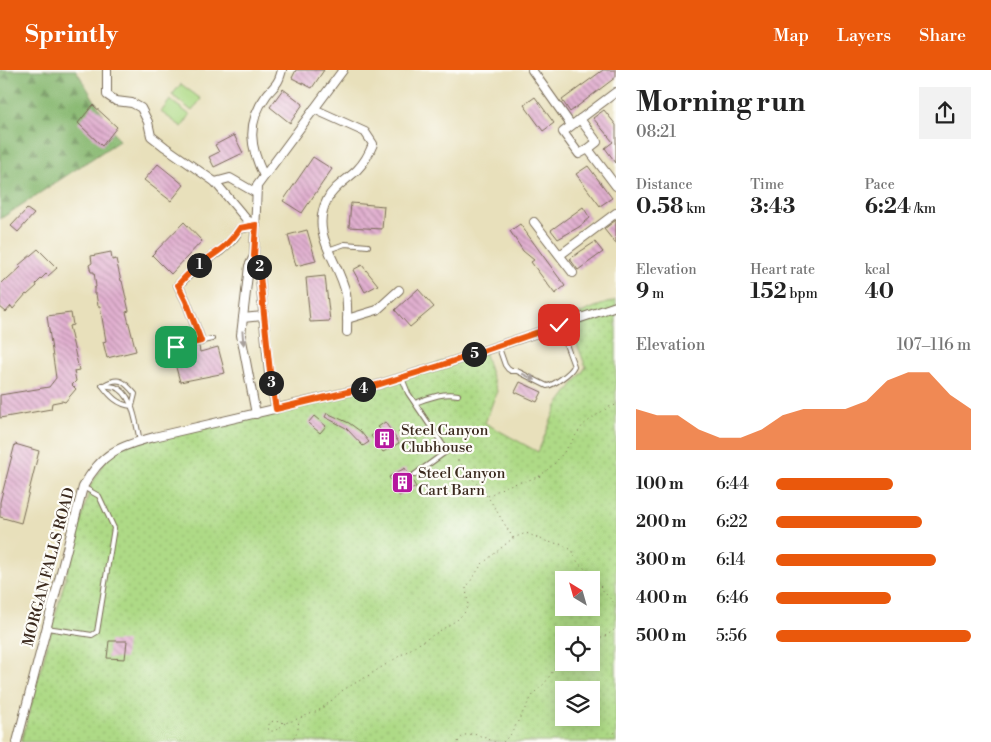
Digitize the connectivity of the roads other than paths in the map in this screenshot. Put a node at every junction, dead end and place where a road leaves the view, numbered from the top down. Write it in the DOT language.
graph roads {
  1 [pos="107,70"];
  2 [pos="282,70"];
  3 [pos="343,70"];
  4 [pos="532,70"];
  5 [pos="616,92"];
  6 [pos="314,109"];
  7 [pos="580,119"];
  8 [pos="571,126"];
  9 [pos="588,149"];
  10 [pos="264,176"];
  11 [pos="215,182"];
  12 [pos="616,186"];
  13 [pos="256,193"];
  14 [pos="616,214"];
  15 [pos="534,222"];
  16 [pos="256,225"];
  17 [pos="368,246"];
  18 [pos="328,250"];
  19 [pos="560,255"];
  20 [pos="254,256"];
  21 [pos="573,273"];
  22 [pos="399,290"];
  23 [pos="262,292"];
  24 [pos="246,293"];
  25 [pos="616,306"];
  26 [pos="264,316"];
  27 [pos="243,318"];
  28 [pos="347,319"];
  29 [pos="559,325"];
  30 [pos="347,332"];
  31 [pos="212,339"];
  32 [pos="201,341"];
  33 [pos="498,345"];
  34 [pos="176,347"];
  35 [pos="402,378"];
  36 [pos="102,385"];
  37 [pos="458,395"];
  38 [pos="415,403"];
  39 [pos="132,406"];
  40 [pos="276,409"];
  41 [pos="256,414"];
  42 [pos="140,441"];
  43 [pos="414,475"];
  44 [pos="83,487"];
  45 [pos="47,628"];
  46 [pos="17,742"];
  1 -- 11 [label="street"];
  2 -- 10 [label="street"];
  3 -- 6 [label="street"];
  4 -- 8 [label="street"];
  5 -- 7 [label="street"];
  6 -- 10 [label="street"];
  6 -- 18 [label="street"];
  7 -- 8 [label="street"];
  7 -- 9 [label="street"];
  8 -- 9 [label="street"];
  9 -- 12 [label="street"];
  10 -- 13 [label="street"];
  11 -- 13 [label="street"];
  11 -- 16 [label="street"];
  13 -- 16 [label="street"];
  14 -- 19 [label="street"];
  15 -- 19 [label="street"];
  16 -- 20 [label="street"];
  16 -- 32 [label="street"];
  17 -- 18 [label="lane"];
  18 -- 28 [label="street"];
  19 -- 21 [label="street"];
  20 -- 23 [label="street"];
  20 -- 24 [label="street"];
  22 -- 28 [label="street"];
  23 -- 24 [label="street"];
  23 -- 26 [label="street"];
  24 -- 27 [label="street"];
  25 -- 29 [label="street, MORGAN FALLS ROAD"];
  26 -- 27 [label="street"];
  26 -- 40 [label="street"];
  27 -- 41 [label="street, one-way"];
  28 -- 30 [label="street"];
  29 -- 33 [label="street, MORGAN FALLS ROAD"];
  33 -- 29 [label="lane, one-way"];
  31 -- 32 [label="lane"];
  32 -- 34 [label="lane"];
  33 -- 35 [label="street, MORGAN FALLS ROAD"];
  35 -- 38 [label="lane"];
  35 -- 40 [label="street, MORGAN FALLS ROAD"];
  36 -- 39 [label="lane"];
  36 -- 39 [label="lane"];
  36 -- 39 [label="lane"];
  37 -- 38 [label="lane"];
  38 -- 43 [label="lane"];
  39 -- 42 [label="lane"];
  40 -- 41 [label="street, MORGAN FALLS ROAD"];
  41 -- 42 [label="street, MORGAN FALLS ROAD"];
  42 -- 44 [label="street, MORGAN FALLS ROAD"];
  44 -- 45 [label="street, MORGAN FALLS ROAD"];
  44 -- 45 [label="lane"];
  45 -- 46 [label="street, MORGAN FALLS ROAD"];
}
